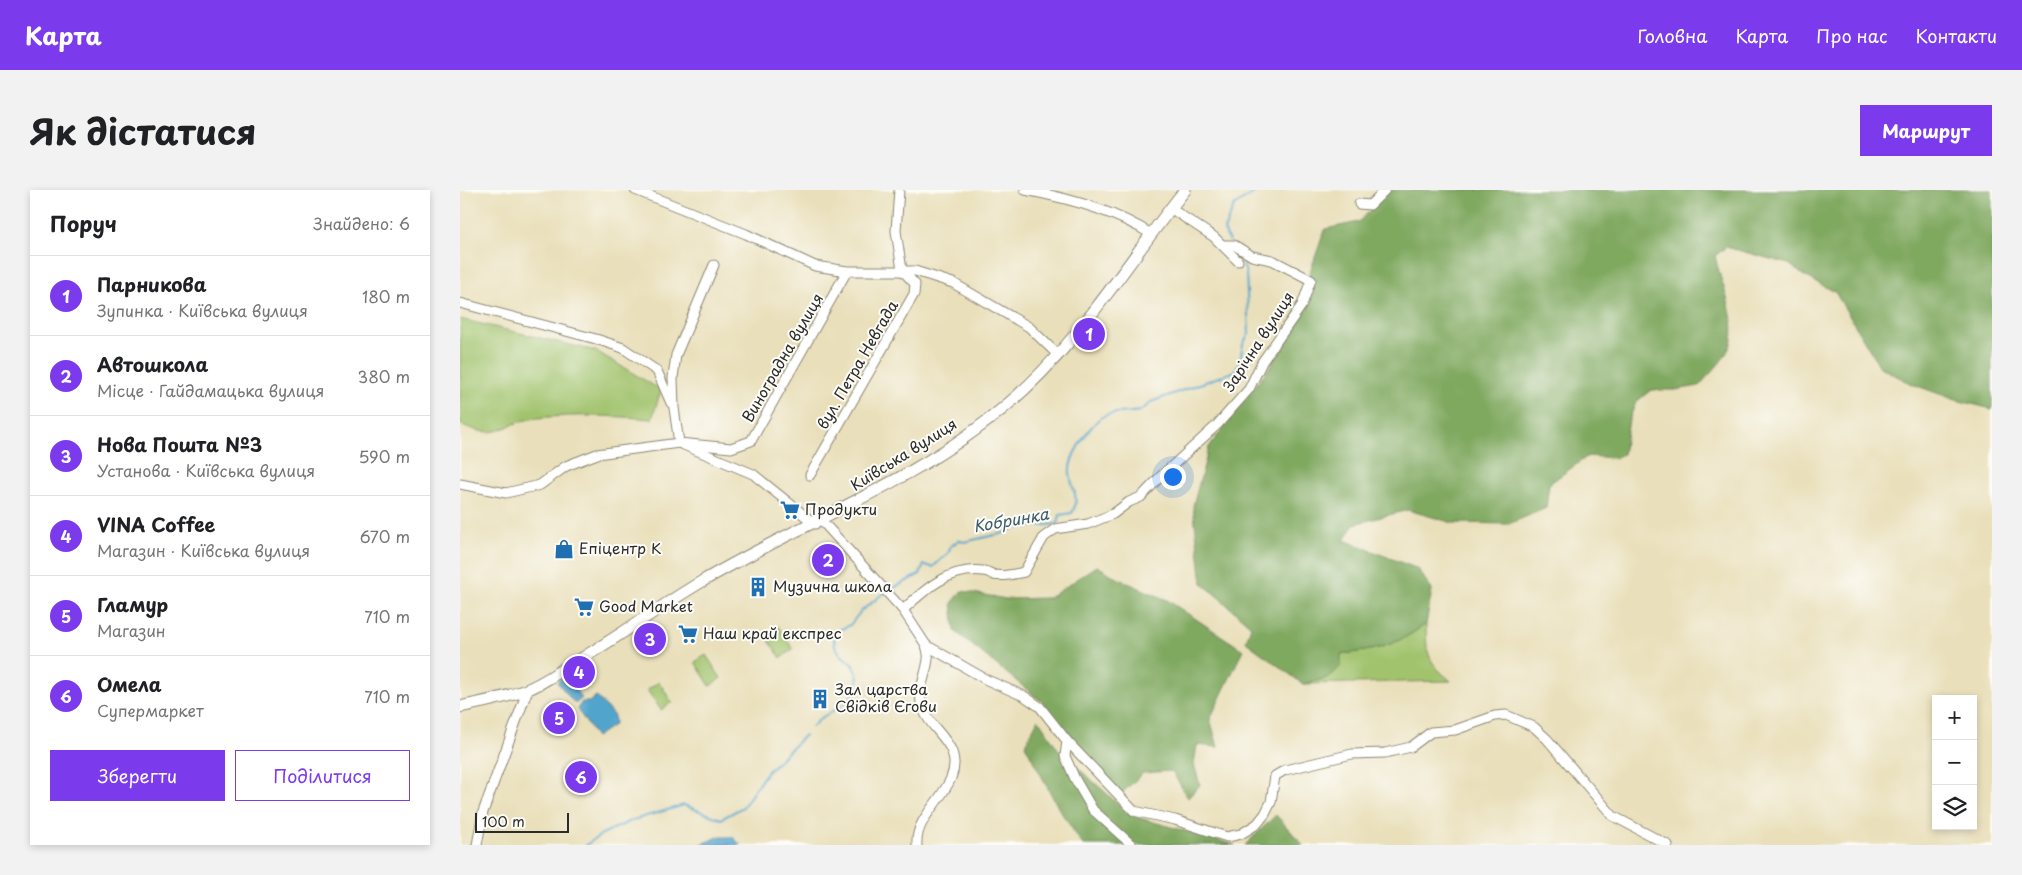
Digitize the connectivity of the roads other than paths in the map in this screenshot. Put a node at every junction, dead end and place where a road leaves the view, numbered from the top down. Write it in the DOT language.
graph roads {
  1 [pos="635,190"];
  2 [pos="899,190"];
  3 [pos="1025,190"];
  4 [pos="1185,190"];
  5 [pos="1385,190"];
  6 [pos="1035,191"];
  7 [pos="1359,204"];
  8 [pos="1170,208"];
  9 [pos="1152,234"];
  10 [pos="1228,245"];
  11 [pos="1238,261"];
  12 [pos="714,265"];
  13 [pos="902,270"];
  14 [pos="848,271"];
  15 [pos="460,304"];
  16 [pos="1058,355"];
  17 [pos="674,408"];
  18 [pos="679,443"];
  19 [pos="810,475"];
  20 [pos="460,484"];
  21 [pos="818,522"];
  22 [pos="903,610"];
  23 [pos="926,644"];
  24 [pos="528,689"];
  25 [pos="460,707"];
  26 [pos="1067,741"];
  27 [pos="477,845"];
  28 [pos="917,845"];
  29 [pos="1132,845"];
  30 [pos="1668,845"];
  1 -- 14 [label="street"];
  2 -- 13 [label="street"];
  3 -- 6 [label="street"];
  4 -- 8 [label="main road, Київська вулиця"];
  5 -- 7 [label="street"];
  6 -- 9 [label="street"];
  8 -- 9 [label="main road, Київська вулиця"];
  8 -- 10 [label="street"];
  9 -- 16 [label="main road, Київська вулиця"];
  10 -- 11 [label="street"];
  10 -- 22 [label="street, Зарічна вулиця"];
  12 -- 17 [label="street"];
  13 -- 14 [label="street"];
  13 -- 16 [label="street"];
  13 -- 19 [label="street, вул. Петра Невгада"];
  14 -- 18 [label="street, Виноградна вулиця"];
  15 -- 17 [label="street"];
  16 -- 21 [label="main road, Київська вулиця"];
  17 -- 18 [label="street"];
  18 -- 20 [label="street, Виноградна вулиця"];
  18 -- 21 [label="street"];
  21 -- 22 [label="street"];
  21 -- 24 [label="main road, Київська вулиця"];
  22 -- 23 [label="street"];
  23 -- 26 [label="street"];
  23 -- 28 [label="street"];
  24 -- 25 [label="main road, Київська вулиця"];
  24 -- 27 [label="street"];
  26 -- 29 [label="street"];
  26 -- 30 [label="street"];
}
